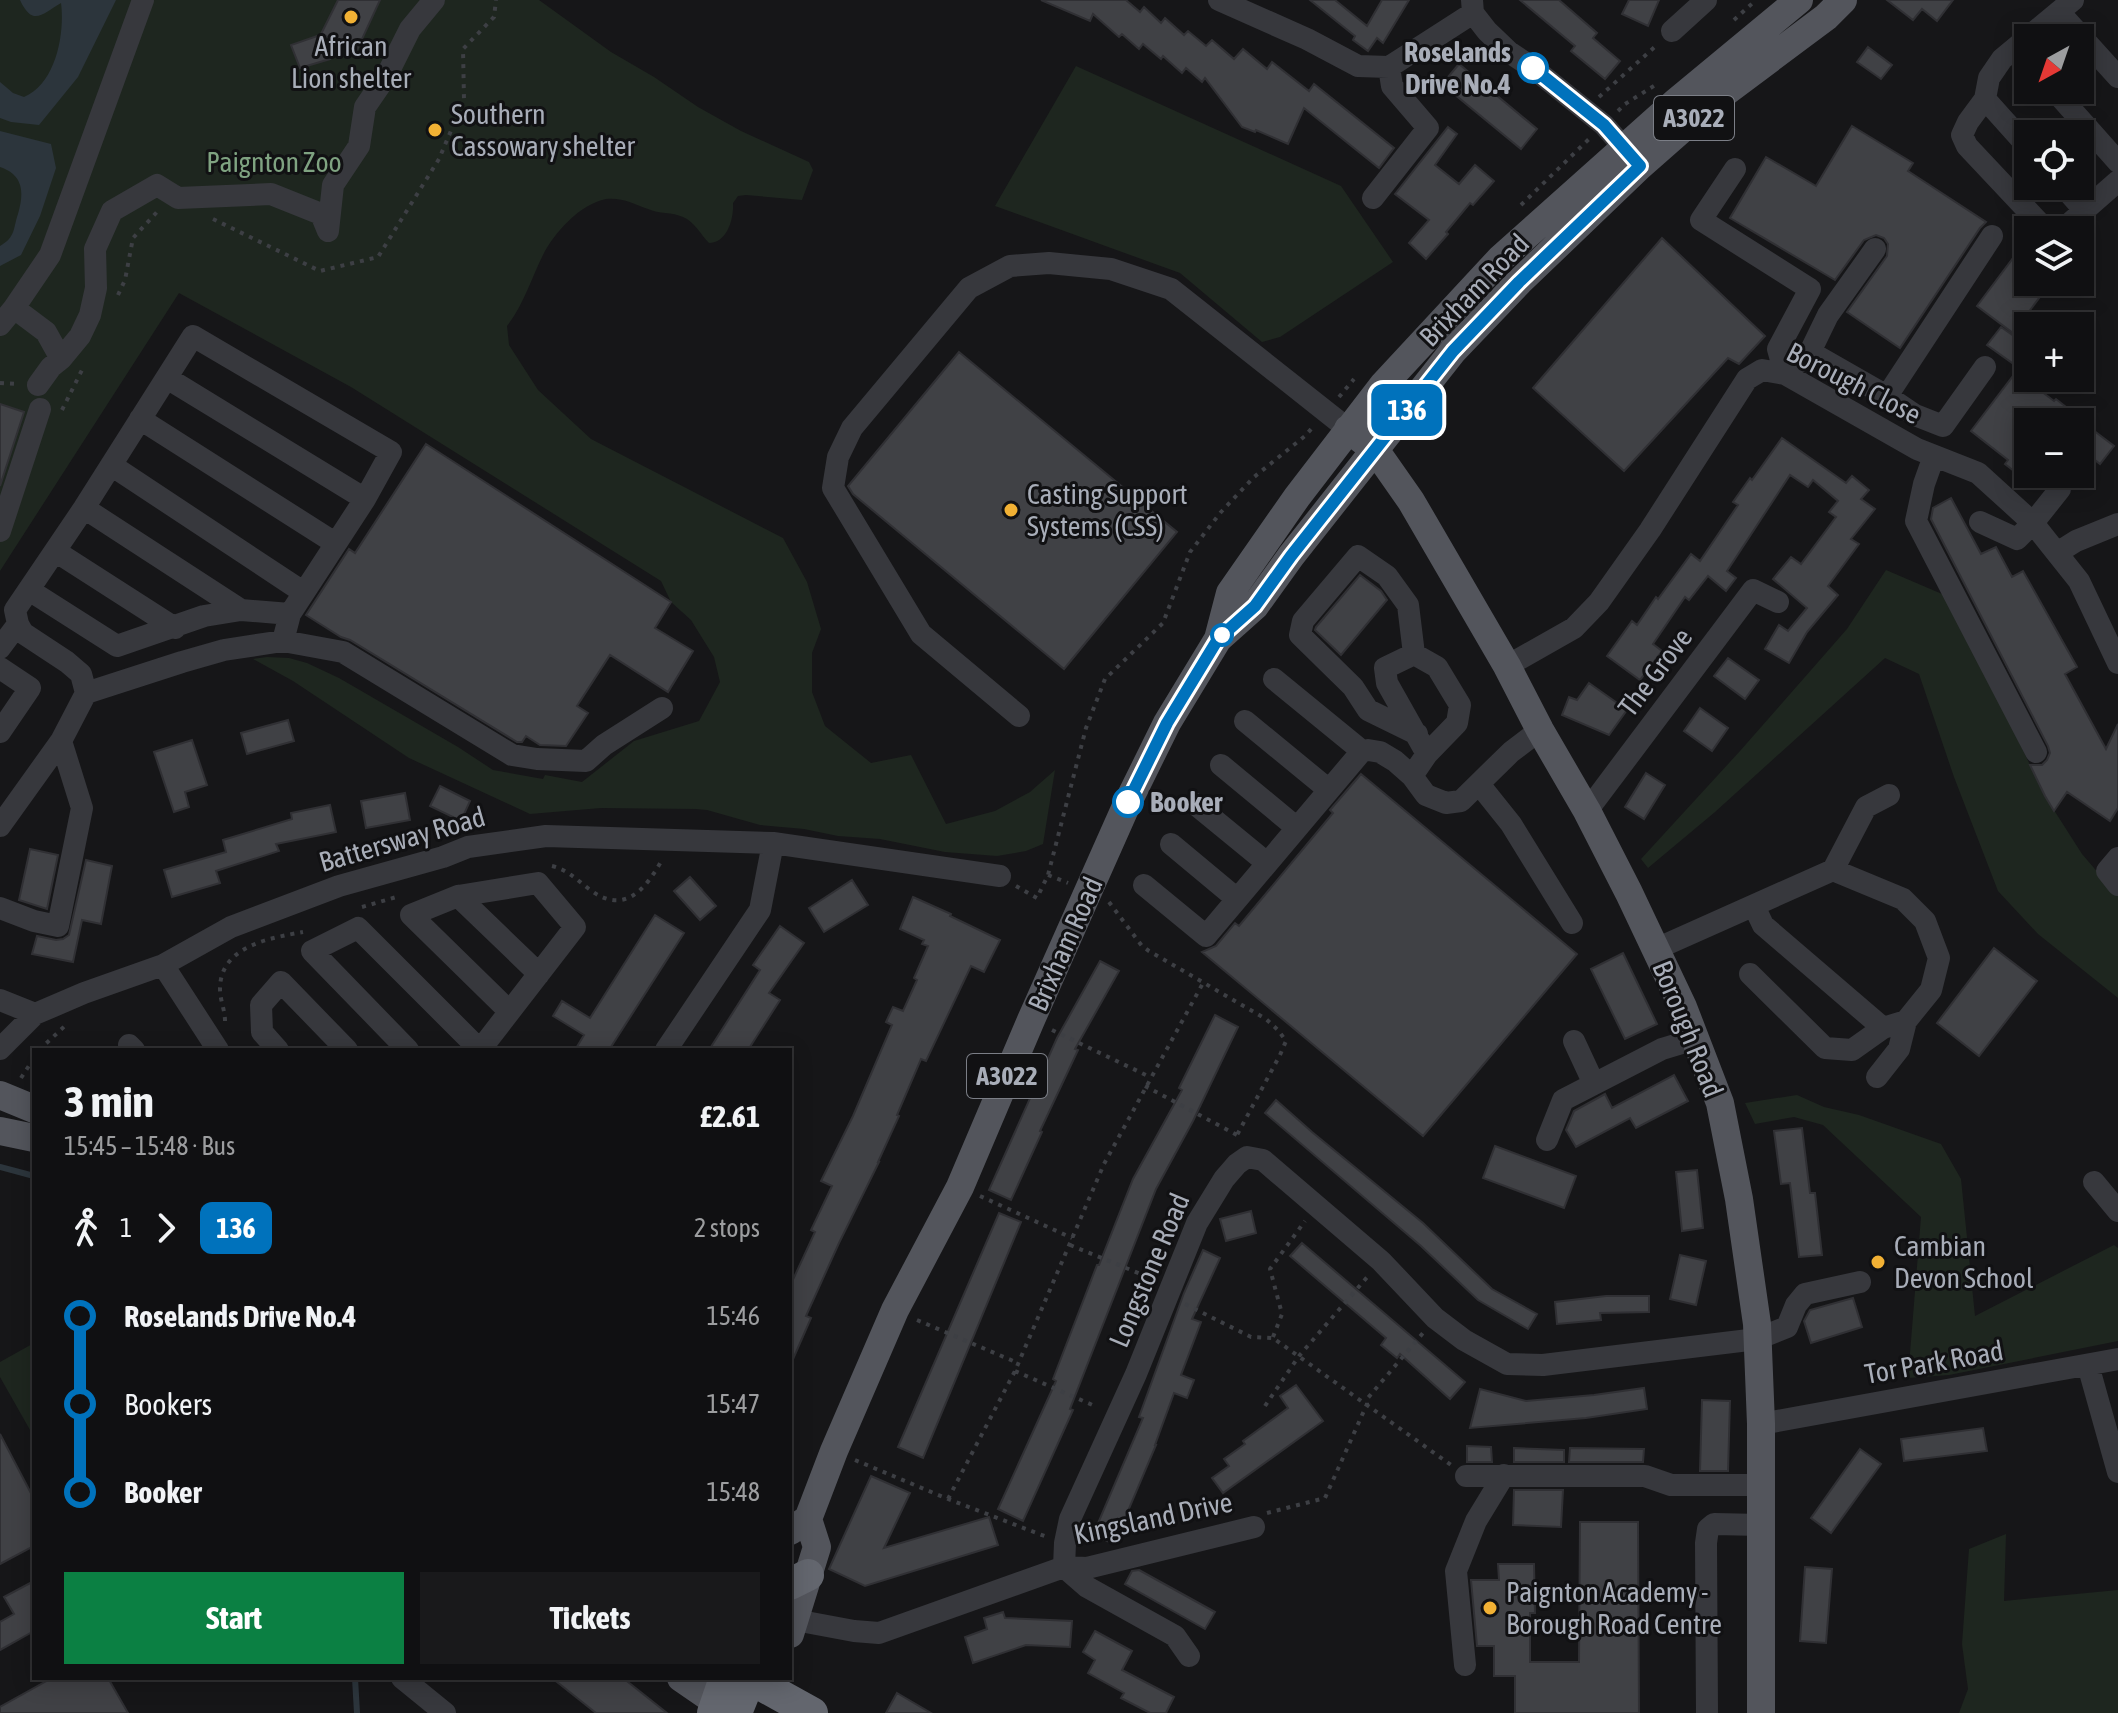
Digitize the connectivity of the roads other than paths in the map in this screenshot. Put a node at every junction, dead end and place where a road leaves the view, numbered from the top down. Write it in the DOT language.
graph roads {
  1 [pos="143,0"];
  2 [pos="434,0"];
  3 [pos="1219,0"];
  4 [pos="1706,0"];
  5 [pos="1799,0"];
  6 [pos="1843,0"];
  7 [pos="1473,6"];
  8 [pos="2066,6"];
  9 [pos="2050,24"];
  10 [pos="1672,31"];
  11 [pos="2014,56"];
  12 [pos="1389,67"];
  13 [pos="2118,77"];
  14 [pos="1985,99"];
  15 [pos="2066,104"];
  16 [pos="2014,131"];
  17 [pos="1632,157"];
  18 [pos="2118,162"];
  19 [pos="1735,169"];
  20 [pos="2118,181"];
  21 [pos="1373,198"];
  22 [pos="2075,200"];
  23 [pos="2084,210"];
  24 [pos="2033,216"];
  25 [pos="2077,216"];
  26 [pos="1992,236"];
  27 [pos="1875,249"];
  28 [pos="7,316"];
  29 [pos="1810,352"];
  30 [pos="61,359"];
  31 [pos="1985,367"];
  32 [pos="1785,374"];
  33 [pos="167,378"];
  34 [pos="38,385"];
  35 [pos="1887,396"];
  36 [pos="49,414"];
  37 [pos="140,419"];
  38 [pos="1348,429"];
  39 [pos="1376,451"];
  40 [pos="1934,456"];
  41 [pos="111,465"];
  42 [pos="2060,488"];
  43 [pos="365,499"];
  44 [pos="84,508"];
  45 [pos="1980,522"];
  46 [pos="2033,523"];
  47 [pos="2118,524"];
  48 [pos="0,531"];
  49 [pos="335,543"];
  50 [pos="55,551"];
  51 [pos="2057,553"];
  52 [pos="29,590"];
  53 [pos="303,592"];
  54 [pos="1778,602"];
  55 [pos="241,610"];
  56 [pos="290,614"];
  57 [pos="18,624"];
  58 [pos="175,628"];
  59 [pos="1218,639"];
  60 [pos="283,641"];
  61 [pos="0,648"];
  62 [pos="1414,654"];
  63 [pos="2118,663"];
  64 [pos="1507,666"];
  65 [pos="0,668"];
  66 [pos="1274,679"];
  67 [pos="86,693"];
  68 [pos="662,708"];
  69 [pos="1019,716"];
  70 [pos="1245,721"];
  71 [pos="1540,730"];
  72 [pos="0,732"];
  73 [pos="61,741"];
  74 [pos="1422,744"];
  75 [pos="1362,751"];
  76 [pos="2036,752"];
  77 [pos="1221,765"];
  78 [pos="1412,776"];
  79 [pos="1479,784"];
  80 [pos="1329,790"];
  81 [pos="1889,795"];
  82 [pos="1195,804"];
  83 [pos="1587,811"];
  84 [pos="0,826"];
  85 [pos="1297,828"];
  86 [pos="773,843"];
  87 [pos="1171,844"];
  88 [pos="2118,858"];
  89 [pos="1267,863"];
  90 [pos="1833,870"];
  91 [pos="1000,876"];
  92 [pos="1144,885"];
  93 [pos="2118,885"];
  94 [pos="458,896"];
  95 [pos="1237,899"];
  96 [pos="1754,906"];
  97 [pos="0,908"];
  98 [pos="1572,923"];
  99 [pos="1656,949"];
  100 [pos="163,965"];
  101 [pos="539,974"];
  102 [pos="1750,974"];
  103 [pos="0,1000"];
  104 [pos="509,1011"];
  105 [pos="35,1014"];
  106 [pos="1906,1021"];
  107 [pos="1883,1028"];
  108 [pos="1695,1039"];
  109 [pos="1574,1041"];
  110 [pos="217,1048"];
  111 [pos="276,1048"];
  112 [pos="345,1048"];
  113 [pos="406,1048"];
  114 [pos="478,1048"];
  115 [pos="481,1048"];
  116 [pos="667,1048"];
  117 [pos="0,1049"];
  118 [pos="1877,1077"];
  119 [pos="1594,1084"];
  120 [pos="0,1095"];
  121 [pos="32,1108"];
  122 [pos="0,1131"];
  123 [pos="32,1138"];
  124 [pos="1547,1140"];
  125 [pos="2094,1182"];
  126 [pos="2118,1211"];
  127 [pos="1860,1282"];
  128 [pos="1757,1339"];
  129 [pos="2118,1359"];
  130 [pos="2088,1365"];
  131 [pos="1761,1424"];
  132 [pos="2118,1472"];
  133 [pos="1504,1475"];
  134 [pos="1466,1476"];
  135 [pos="1761,1485"];
  136 [pos="799,1525"];
  137 [pos="1761,1525"];
  138 [pos="1254,1527"];
  139 [pos="1064,1567"];
  140 [pos="799,1580"];
  141 [pos="792,1627"];
  142 [pos="1189,1656"];
  143 [pos="1465,1665"];
  144 [pos="404,1680"];
  145 [pos="684,1680"];
  146 [pos="760,1686"];
  147 [pos="725,1704"];
  148 [pos="445,1713"];
  149 [pos="812,1713"];
  150 [pos="1707,1713"];
  151 [pos="1761,1713"];
  1 -- 28 [label="street"];
  2 -- 30 [label="street"];
  3 -- 12 [label="street"];
  4 -- 10 [label="street"];
  5 -- 17 [label="main road, Brixham Road / A3022"];
  6 -- 17 [label="main road, Brixham Road / A3022"];
  7 -- 12 [label="street"];
  7 -- 17 [label="street"];
  8 -- 9 [label="street"];
  8 -- 13 [label="street"];
  11 -- 14 [label="street"];
  12 -- 21 [label="street"];
  14 -- 16 [label="street"];
  14 -- 24 [label="street"];
  15 -- 18 [label="street"];
  17 -- 38 [label="main road, Brixham Road / A3022"];
  17 -- 39 [label="main road, Brixham Road / A3022"];
  19 -- 32 [label="street"];
  20 -- 23 [label="street"];
  22 -- 23 [label="street"];
  23 -- 25 [label="street"];
  26 -- 35 [label="street"];
  27 -- 29 [label="street"];
  28 -- 30 [label="street"];
  29 -- 32 [label="street"];
  29 -- 35 [label="street"];
  30 -- 34 [label="street"];
  31 -- 35 [label="street"];
  32 -- 40 [label="street, Borough Close"];
  32 -- 64 [label="street, Borough Close"];
  33 -- 37 [label="street"];
  33 -- 43 [label="street"];
  33 -- 43 [label="street"];
  36 -- 48 [label="street"];
  37 -- 41 [label="street"];
  37 -- 49 [label="street"];
  38 -- 39 [label="main road, Borough Road"];
  38 -- 59 [label="main road, Brixham Road / A3022"];
  38 -- 69 [label="street"];
  39 -- 59 [label="main road, Brixham Road / A3022"];
  39 -- 64 [label="main road, Borough Road"];
  40 -- 46 [label="street, Borough Close"];
  40 -- 76 [label="street"];
  41 -- 44 [label="street"];
  41 -- 53 [label="street"];
  42 -- 46 [label="street"];
  43 -- 49 [label="street"];
  44 -- 50 [label="street"];
  44 -- 55 [label="street"];
  45 -- 46 [label="street"];
  46 -- 51 [label="street, Borough Close"];
  47 -- 51 [label="street"];
  49 -- 53 [label="street"];
  50 -- 52 [label="street"];
  50 -- 58 [label="street"];
  51 -- 63 [label="street, Borough Close"];
  52 -- 57 [label="street"];
  52 -- 58 [label="street"];
  53 -- 56 [label="street"];
  54 -- 83 [label="street, The Grove"];
  55 -- 56 [label="street"];
  55 -- 58 [label="street"];
  56 -- 60 [label="street"];
  57 -- 61 [label="street"];
  57 -- 67 [label="street"];
  59 -- 136 [label="main road, Brixham Road / A3022"];
  60 -- 67 [label="street"];
  60 -- 68 [label="street"];
  62 -- 74 [label="street"];
  62 -- 74 [label="street"];
  62 -- 74 [label="street"];
  64 -- 71 [label="main road, Borough Road"];
  65 -- 72 [label="street"];
  66 -- 75 [label="street"];
  67 -- 73 [label="street"];
  70 -- 80 [label="street"];
  71 -- 79 [label="street"];
  71 -- 83 [label="main road, Borough Road"];
  73 -- 84 [label="street"];
  73 -- 97 [label="street"];
  74 -- 78 [label="street"];
  75 -- 78 [label="street"];
  75 -- 80 [label="street"];
  77 -- 85 [label="street"];
  78 -- 79 [label="street"];
  79 -- 98 [label="street"];
  80 -- 85 [label="street"];
  81 -- 90 [label="street"];
  82 -- 89 [label="street"];
  83 -- 99 [label="main road, Borough Road"];
  85 -- 89 [label="street"];
  86 -- 91 [label="street, Battersway Road"];
  86 -- 100 [label="street, Battersway Road"];
  86 -- 116 [label="street"];
  87 -- 95 [label="street"];
  88 -- 93 [label="street"];
  89 -- 95 [label="street"];
  90 -- 96 [label="street"];
  90 -- 106 [label="street"];
  92 -- 95 [label="street"];
  94 -- 101 [label="street"];
  94 -- 101 [label="street"];
  94 -- 104 [label="street"];
  96 -- 99 [label="street"];
  96 -- 107 [label="street"];
  99 -- 108 [label="main road, Borough Road"];
  100 -- 105 [label="street, Battersway Road"];
  100 -- 110 [label="street"];
  101 -- 104 [label="street"];
  102 -- 107 [label="street"];
  103 -- 105 [label="street"];
  104 -- 115 [label="street"];
  105 -- 117 [label="street, Battersway Road"];
  106 -- 107 [label="street"];
  106 -- 118 [label="street"];
  108 -- 119 [label="street"];
  108 -- 128 [label="main road, Borough Road"];
  109 -- 119 [label="street"];
  111 -- 112 [label="street"];
  113 -- 114 [label="street"];
  119 -- 124 [label="street"];
  120 -- 121 [label="main road"];
  122 -- 123 [label="main road"];
  125 -- 126 [label="street"];
  127 -- 128 [label="street"];
  128 -- 131 [label="main road, Borough Road"];
  128 -- 139 [label="street, Longstone Road"];
  129 -- 130 [label="street, Tor Park Road"];
  130 -- 131 [label="street, Tor Park Road"];
  130 -- 132 [label="street"];
  131 -- 135 [label="main road, Borough Road"];
  133 -- 134 [label="street"];
  133 -- 135 [label="street"];
  133 -- 143 [label="street"];
  135 -- 137 [label="main road, Borough Road"];
  136 -- 140 [label="main road, Brixham Road"];
  137 -- 150 [label="street"];
  137 -- 151 [label="main road, Borough Road"];
  138 -- 139 [label="street, Kingsland Drive"];
  139 -- 141 [label="street"];
  139 -- 142 [label="street"];
  140 -- 141 [label="main road, Brixham Road"];
  144 -- 148 [label="street"];
  145 -- 147 [label="main road"];
  146 -- 147 [label="highway"];
  146 -- 149 [label="highway"];
}
